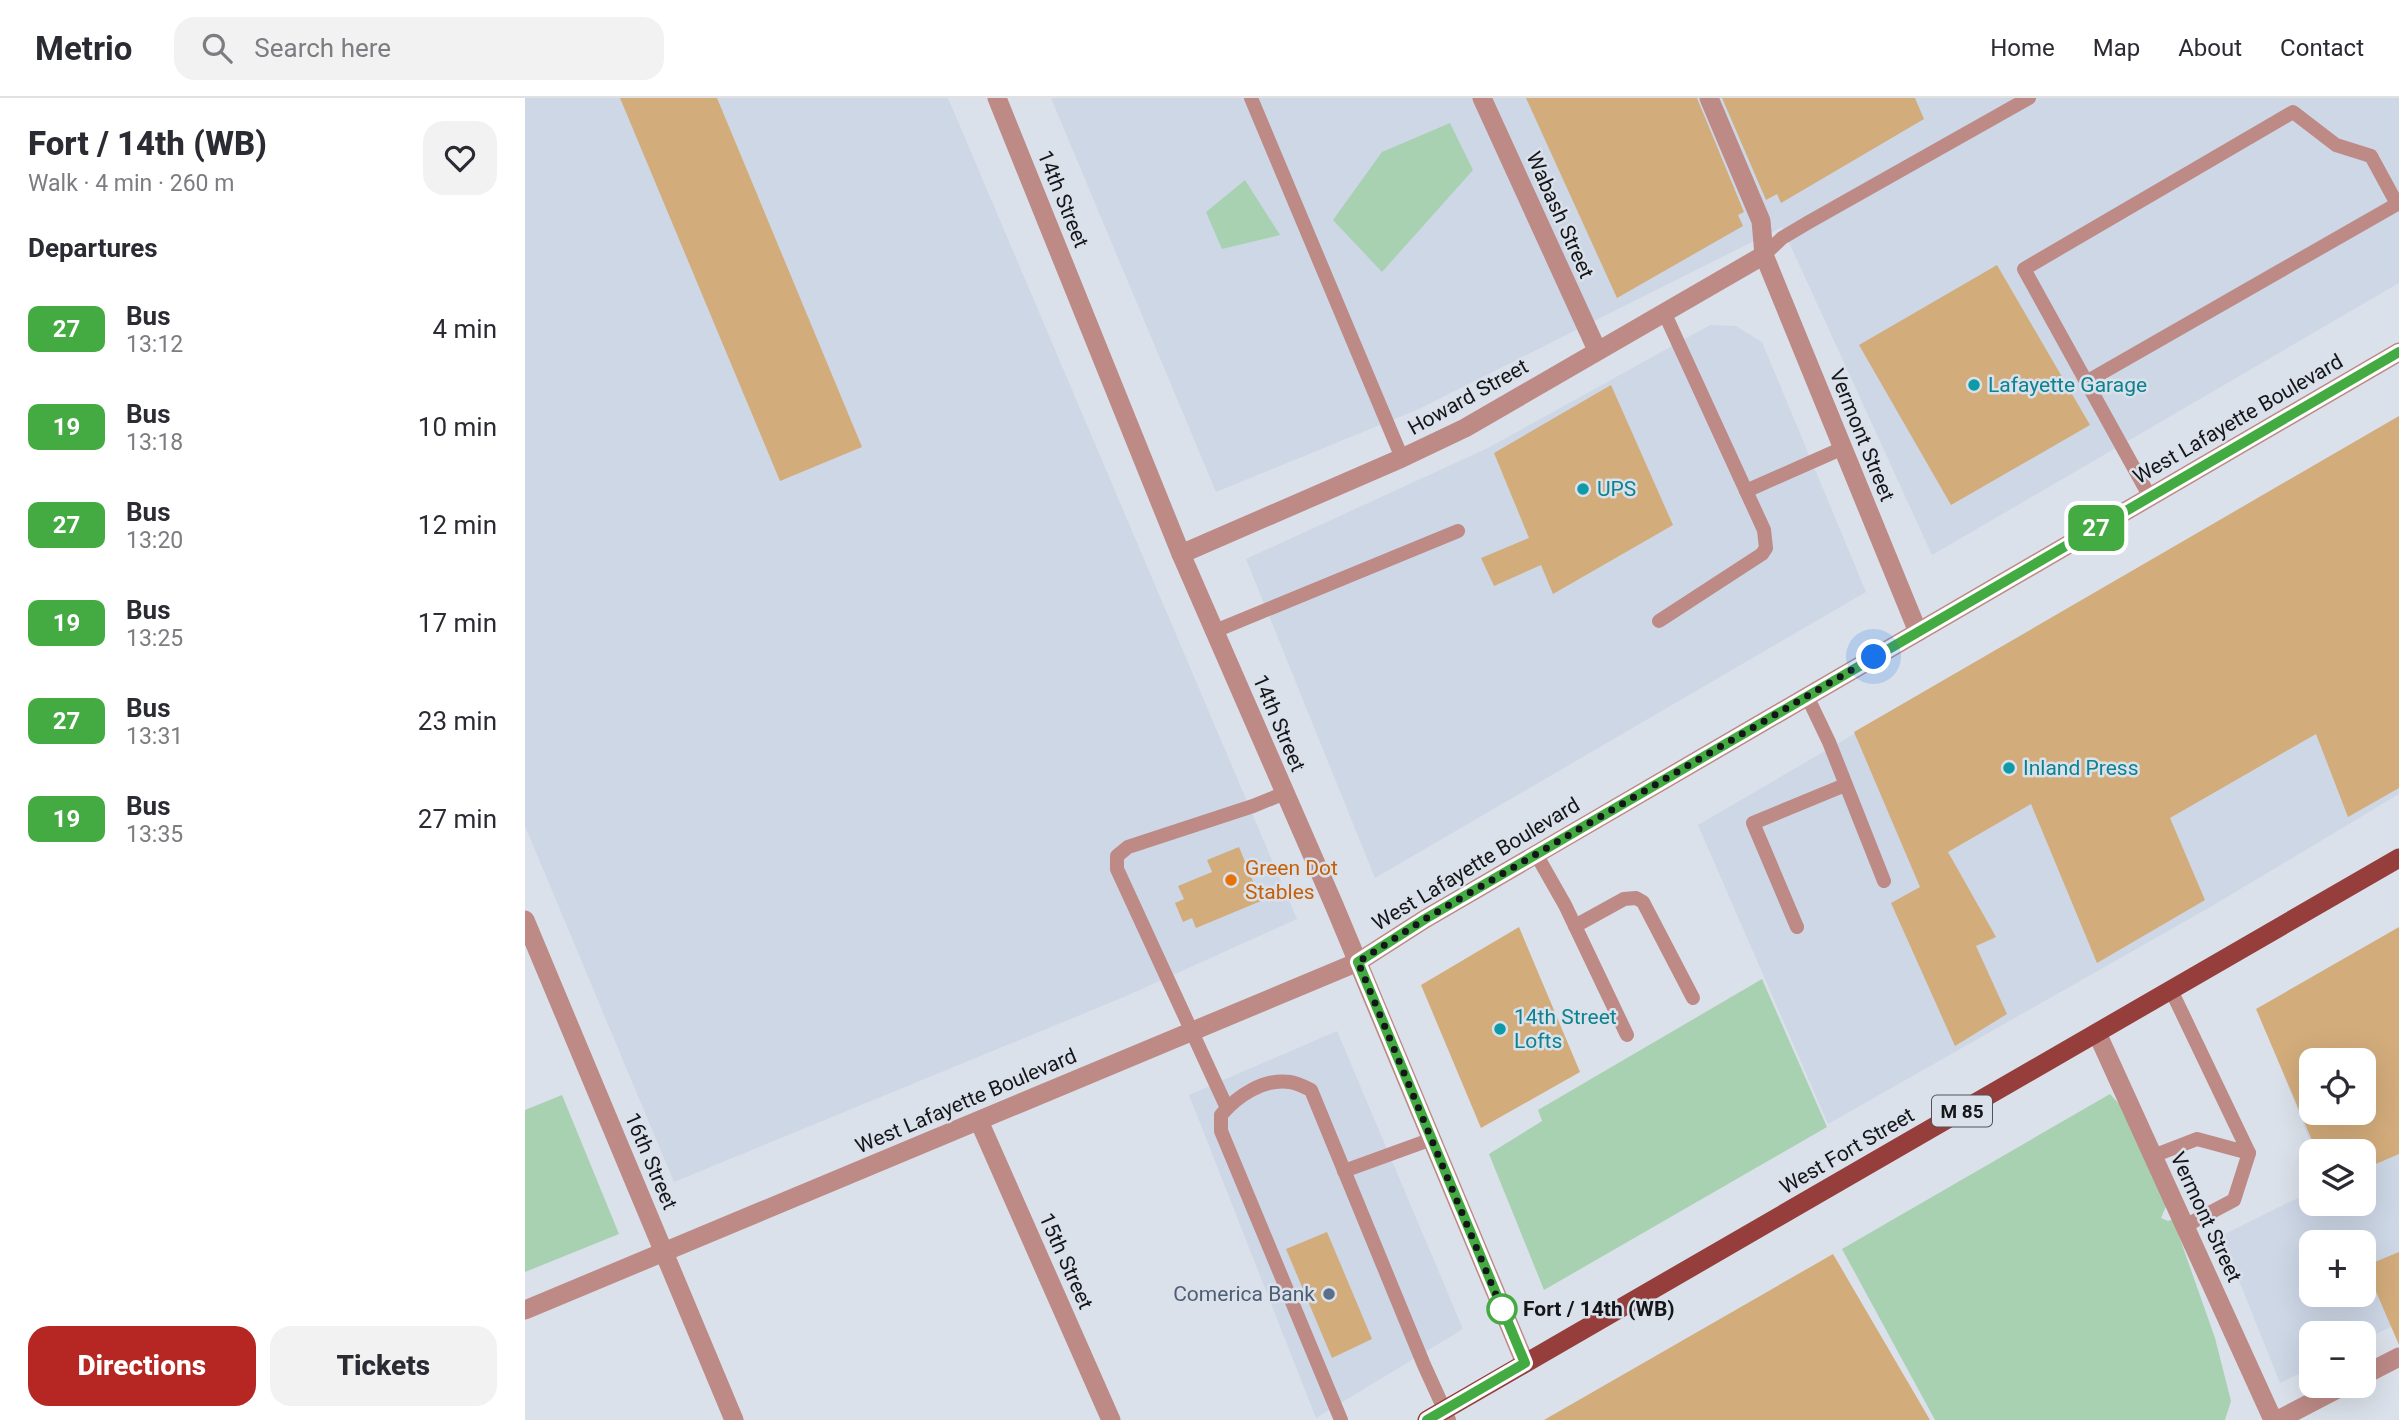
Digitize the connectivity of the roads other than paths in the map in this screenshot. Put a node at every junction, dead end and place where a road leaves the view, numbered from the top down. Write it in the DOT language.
graph roads {
  1 [pos="997,98"];
  2 [pos="1251,98"];
  3 [pos="1482,98"];
  4 [pos="1709,98"];
  5 [pos="2029,98"];
  6 [pos="1764,255"];
  7 [pos="1664,312"];
  8 [pos="1597,350"];
  9 [pos="2399,352"];
  10 [pos="2085,382"];
  11 [pos="1843,448"];
  12 [pos="1402,458"];
  13 [pos="1746,491"];
  14 [pos="2150,497"];
  15 [pos="1458,531"];
  16 [pos="1181,554"];
  17 [pos="1659,621"];
  18 [pos="1215,631"];
  19 [pos="1918,632"];
  20 [pos="1807,696"];
  21 [pos="1845,785"];
  22 [pos="1285,793"];
  23 [pos="1536,854"];
  24 [pos="2399,858"];
  25 [pos="1884,881"];
  26 [pos="525,920"];
  27 [pos="1575,926"];
  28 [pos="1797,927"];
  29 [pos="1358,962"];
  30 [pos="2171,990"];
  31 [pos="1693,999"];
  32 [pos="1192,1031"];
  33 [pos="2097,1033"];
  34 [pos="1627,1035"];
  35 [pos="1227,1108"];
  36 [pos="979,1121"];
  37 [pos="1431,1139"];
  38 [pos="2249,1153"];
  39 [pos="2153,1156"];
  40 [pos="1345,1171"];
  41 [pos="2185,1226"];
  42 [pos="664,1252"];
  43 [pos="525,1310"];
  44 [pos="2399,1357"];
  45 [pos="1525,1363"];
  46 [pos="2376,1369"];
  47 [pos="2319,1398"];
  48 [pos="1440,1417"];
  49 [pos="734,1420"];
  50 [pos="1111,1420"];
  51 [pos="1341,1420"];
  52 [pos="2276,1420"];
  1 -- 16 [label="street, 14th Street"];
  2 -- 12 [label="lane"];
  3 -- 8 [label="street, Wabash Street"];
  4 -- 6 [label="street, Vermont Street"];
  5 -- 6 [label="lane"];
  6 -- 7 [label="street, Howard Street"];
  6 -- 11 [label="street, Vermont Street"];
  7 -- 8 [label="street, Howard Street"];
  7 -- 13 [label="lane"];
  8 -- 12 [label="street, Howard Street"];
  9 -- 14 [label="street, West Lafayette Boulevard"];
  10 -- 10 [label="lane"];
  10 -- 14 [label="lane"];
  11 -- 13 [label="lane"];
  11 -- 19 [label="street, Vermont Street"];
  12 -- 16 [label="street, Howard Street"];
  13 -- 17 [label="lane"];
  14 -- 19 [label="street, West Lafayette Boulevard"];
  15 -- 18 [label="lane"];
  16 -- 18 [label="street, 14th Street"];
  18 -- 22 [label="street, 14th Street"];
  19 -- 20 [label="street, West Lafayette Boulevard"];
  20 -- 21 [label="lane"];
  20 -- 23 [label="street, West Lafayette Boulevard"];
  21 -- 25 [label="lane"];
  21 -- 28 [label="lane"];
  22 -- 29 [label="street, 14th Street"];
  22 -- 32 [label="lane"];
  23 -- 27 [label="lane"];
  23 -- 29 [label="street, West Lafayette Boulevard"];
  24 -- 30 [label="main road, West Fort Street / M 85"];
  26 -- 42 [label="street, 16th Street"];
  27 -- 31 [label="lane"];
  27 -- 34 [label="lane"];
  29 -- 32 [label="street, West Lafayette Boulevard"];
  29 -- 37 [label="street, 14th Street"];
  30 -- 33 [label="main road, West Fort Street / M 85"];
  30 -- 38 [label="lane"];
  32 -- 35 [label="lane"];
  32 -- 36 [label="street, West Lafayette Boulevard"];
  33 -- 39 [label="street, Vermont Street"];
  33 -- 45 [label="main road, West Fort Street / M 85"];
  35 -- 40 [label="lane"];
  35 -- 51 [label="lane"];
  36 -- 42 [label="street, West Lafayette Boulevard"];
  36 -- 50 [label="street, 15th Street"];
  37 -- 40 [label="lane"];
  37 -- 45 [label="street, 14th Street"];
  38 -- 39 [label="lane"];
  38 -- 41 [label="lane"];
  39 -- 41 [label="street, Vermont Street"];
  40 -- 48 [label="lane"];
  41 -- 52 [label="street, Vermont Street"];
  42 -- 43 [label="street, West Lafayette Boulevard"];
  42 -- 49 [label="street, 16th Street"];
  44 -- 46 [label="street"];
  45 -- 48 [label="main road, West Fort Street / M 85"];
  47 -- 52 [label="street"];
}
